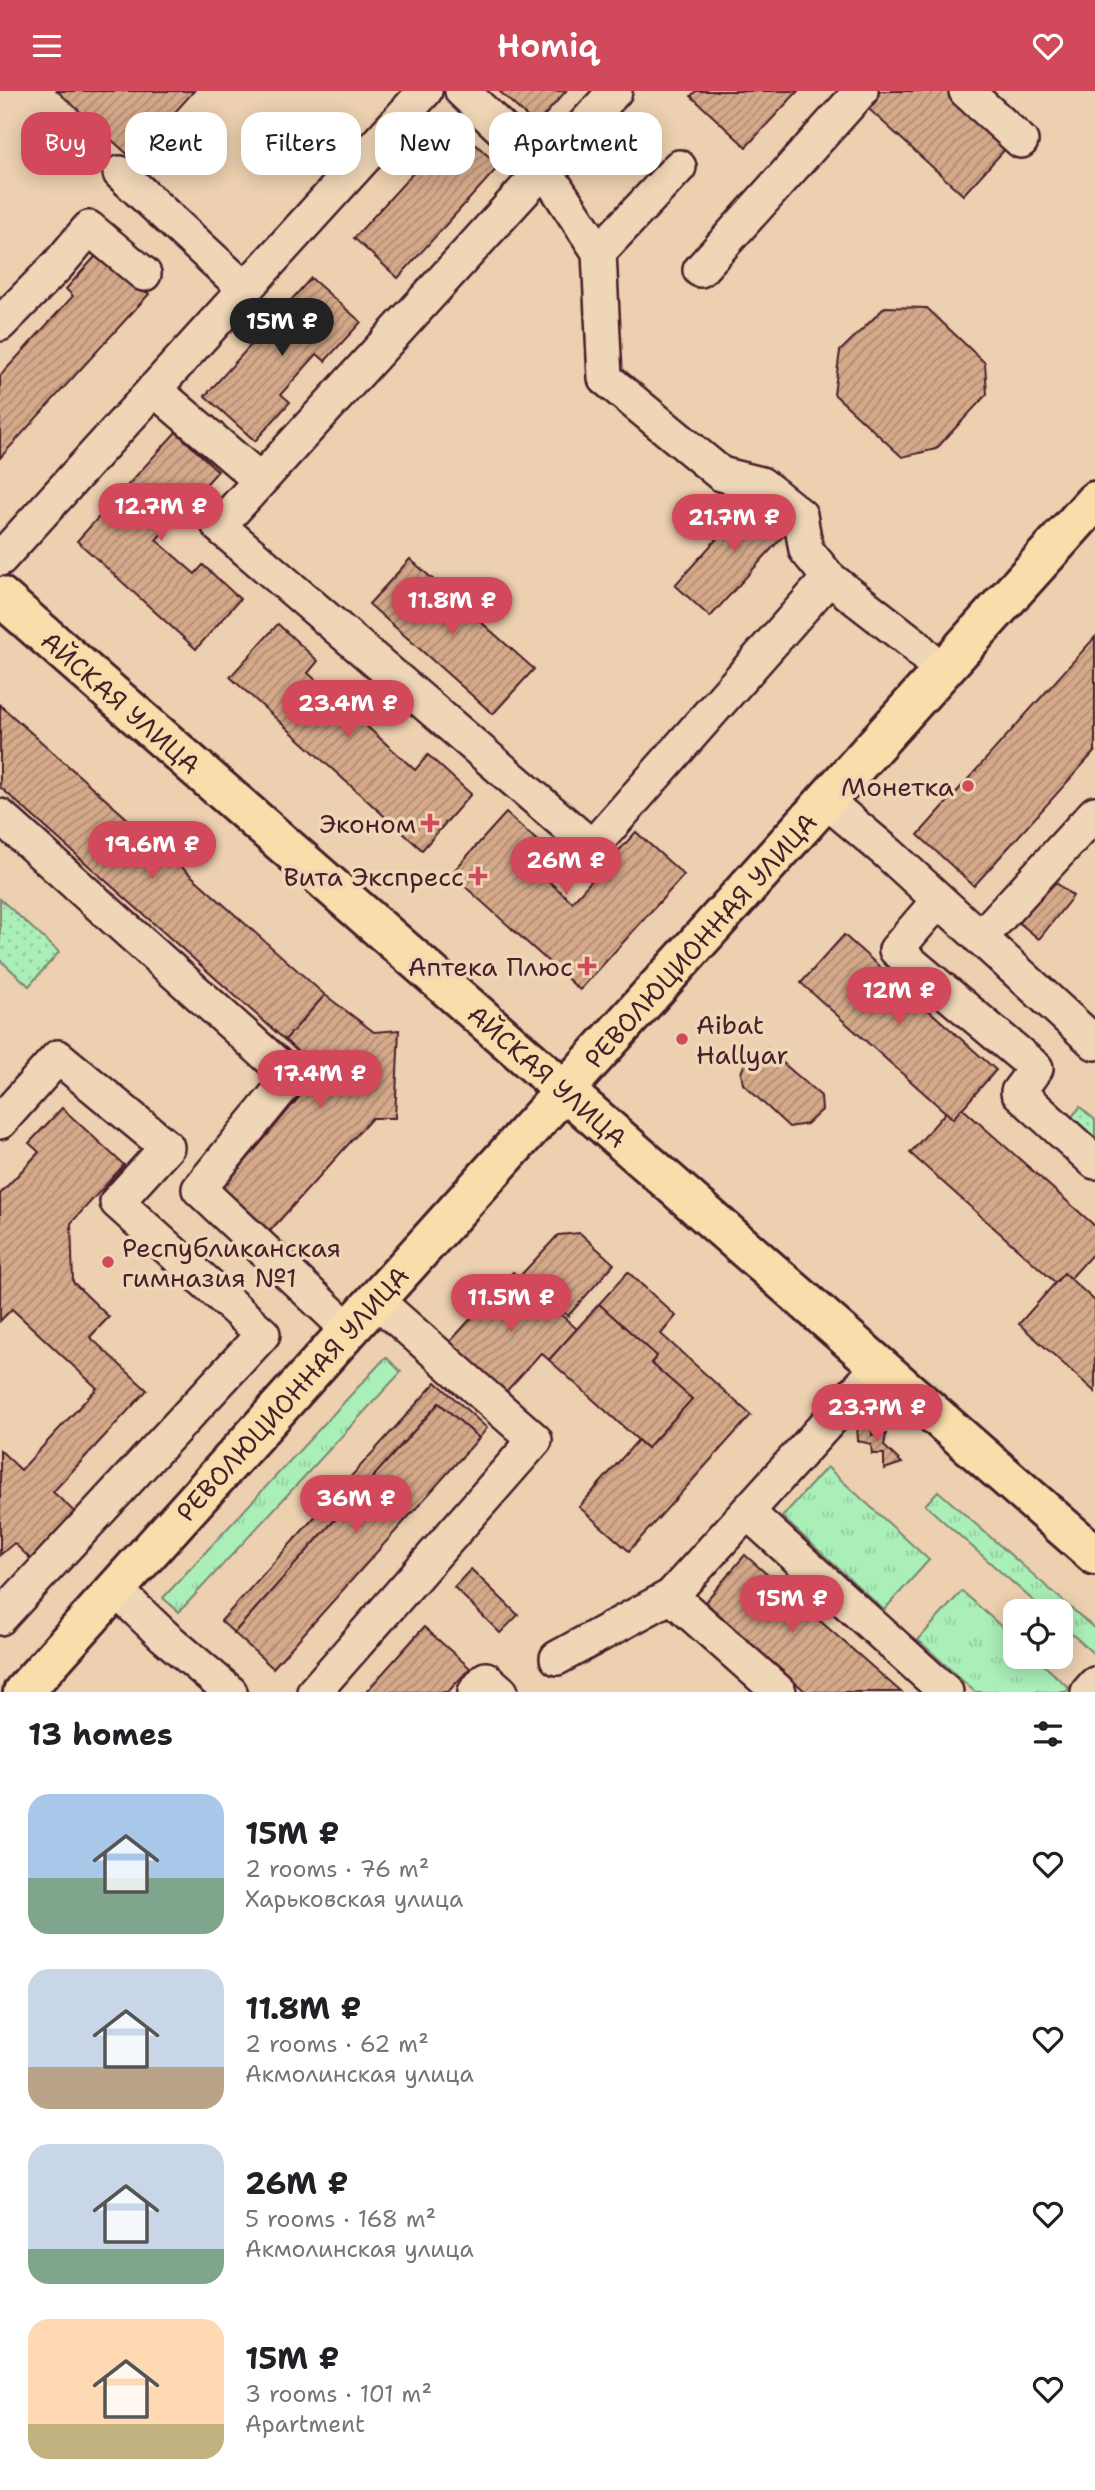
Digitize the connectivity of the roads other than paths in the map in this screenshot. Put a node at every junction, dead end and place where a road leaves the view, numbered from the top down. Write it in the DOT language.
graph roads {
  1 [pos="425,91"];
  2 [pos="462,91"];
  3 [pos="614,91"];
  4 [pos="861,91"];
  5 [pos="966,91"];
  6 [pos="595,112"];
  7 [pos="489,117"];
  8 [pos="1021,141"];
  9 [pos="679,167"];
  10 [pos="120,173"];
  11 [pos="539,175"];
  12 [pos="548,175"];
  13 [pos="599,252"];
  14 [pos="700,270"];
  15 [pos="144,274"];
  16 [pos="245,289"];
  17 [pos="0,324"];
  18 [pos="154,389"];
  19 [pos="260,480"];
  20 [pos="1095,501"];
  21 [pos="0,559"];
  22 [pos="829,578"];
  23 [pos="0,596"];
  24 [pos="941,672"];
  25 [pos="825,800"];
  26 [pos="1095,813"];
  27 [pos="0,816"];
  28 [pos="938,901"];
  29 [pos="980,937"];
  30 [pos="1095,1043"];
  31 [pos="564,1090"];
  32 [pos="0,1122"];
  33 [pos="1095,1163"];
  34 [pos="376,1300"];
  35 [pos="349,1330"];
  36 [pos="879,1366"];
  37 [pos="747,1512"];
  38 [pos="1095,1555"];
  39 [pos="115,1589"];
  40 [pos="671,1597"];
  41 [pos="0,1618"];
  42 [pos="557,1658"];
  43 [pos="1095,1684"];
  44 [pos="209,1686"];
  45 [pos="23,1692"];
  46 [pos="314,1692"];
  47 [pos="475,1692"];
  48 [pos="501,1692"];
  49 [pos="779,1692"];
  50 [pos="946,1692"];
  51 [pos="1088,1692"];
  1 -- 16 [label="street"];
  2 -- 7 [label="street"];
  3 -- 6 [label="street"];
  4 -- 14 [label="street"];
  5 -- 8 [label="street"];
  9 -- 13 [label="street"];
  10 -- 16 [label="street"];
  11 -- 19 [label="street"];
  12 -- 13 [label="street"];
  13 -- 22 [label="street"];
  15 -- 17 [label="street"];
  16 -- 18 [label="street"];
  18 -- 19 [label="street"];
  18 -- 21 [label="street"];
  19 -- 22 [label="street"];
  20 -- 24 [label="main road, РЕВОЛЮЦИОННАЯ УЛИЦА"];
  22 -- 24 [label="street"];
  23 -- 31 [label="main road, АЙСКАЯ УЛИЦА"];
  24 -- 25 [label="main road, РЕВОЛЮЦИОННАЯ УЛИЦА"];
  25 -- 28 [label="street"];
  25 -- 31 [label="main road, РЕВОЛЮЦИОННАЯ УЛИЦА"];
  26 -- 29 [label="street"];
  27 -- 35 [label="street"];
  28 -- 29 [label="street"];
  28 -- 33 [label="street"];
  29 -- 30 [label="street"];
  31 -- 34 [label="main road, РЕВОЛЮЦИОННАЯ УЛИЦА"];
  31 -- 36 [label="main road, АЙСКАЯ УЛИЦА"];
  32 -- 41 [label="street"];
  34 -- 35 [label="main road, РЕВОЛЮЦИОННАЯ УЛИЦА"];
  34 -- 46 [label="street"];
  35 -- 39 [label="main road, РЕВОЛЮЦИОННАЯ УЛИЦА"];
  36 -- 37 [label="street"];
  36 -- 38 [label="main road, АЙСКАЯ УЛИЦА"];
  37 -- 40 [label="street"];
  37 -- 50 [label="street"];
  39 -- 44 [label="street"];
  39 -- 45 [label="main road, РЕВОЛЮЦИОННАЯ УЛИЦА"];
  40 -- 42 [label="street"];
  40 -- 49 [label="street"];
  43 -- 51 [label="street"];
  47 -- 48 [label="street"];
}
